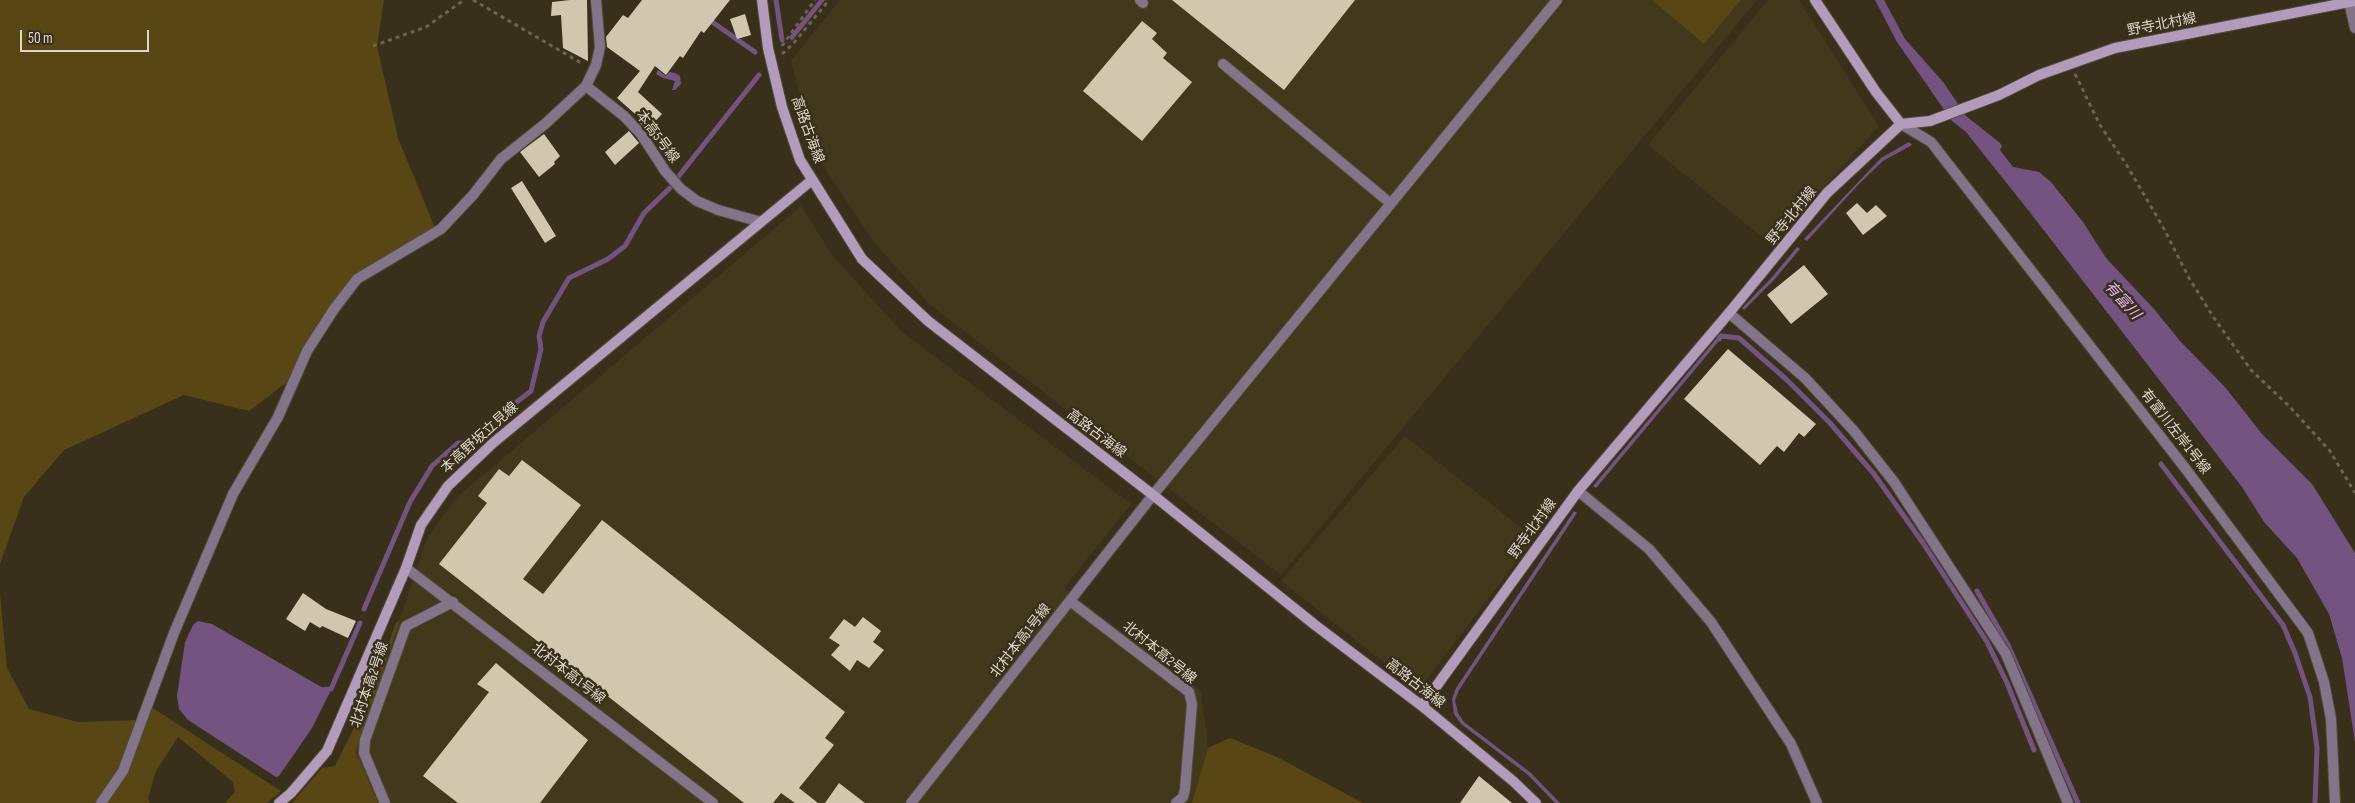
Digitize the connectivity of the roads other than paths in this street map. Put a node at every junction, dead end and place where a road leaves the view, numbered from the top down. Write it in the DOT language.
graph roads {
  1 [pos="596,0"];
  2 [pos="762,0"];
  3 [pos="1557,0"];
  4 [pos="1815,0"];
  5 [pos="2352,1"];
  6 [pos="2355,28"];
  7 [pos="1223,64"];
  8 [pos="586,86"];
  9 [pos="1901,124"];
  10 [pos="812,180"];
  11 [pos="1390,203"];
  12 [pos="761,222"];
  13 [pos="1729,314"];
  14 [pos="1578,491"];
  15 [pos="1153,495"];
  16 [pos="406,568"];
  17 [pos="1070,601"];
  18 [pos="453,602"];
  19 [pos="1422,706"];
  20 [pos="101,803"];
  21 [pos="279,803"];
  22 [pos="384,803"];
  23 [pos="712,803"];
  24 [pos="911,803"];
  25 [pos="1176,803"];
  26 [pos="1536,803"];
  27 [pos="1817,803"];
  28 [pos="2068,803"];
  29 [pos="2335,803"];
  1 -- 8 [label="street"];
  2 -- 10 [label="street, 高路古海線"];
  3 -- 11 [label="street, 北村本高1号線"];
  4 -- 9 [label="street"];
  5 -- 6 [label="street"];
  5 -- 9 [label="street, 野寺北村線"];
  7 -- 11 [label="street"];
  8 -- 12 [label="street, 本高5号線"];
  8 -- 20 [label="street"];
  9 -- 13 [label="street, 野寺北村線"];
  9 -- 29 [label="street, 有富川左岸1号線"];
  10 -- 12 [label="street, 本高野坂立見線"];
  10 -- 15 [label="street, 高路古海線"];
  11 -- 15 [label="street, 北村本高1号線"];
  12 -- 16 [label="street, 本高野坂立見線"];
  13 -- 14 [label="street, 野寺北村線"];
  13 -- 28 [label="street"];
  14 -- 19 [label="street, 野寺北村線"];
  14 -- 27 [label="street"];
  15 -- 17 [label="street, 北村本高1号線"];
  15 -- 19 [label="street, 高路古海線"];
  16 -- 18 [label="street, 北村本高1号線"];
  16 -- 21 [label="street, 本高野坂立見線"];
  17 -- 24 [label="street, 北村本高1号線"];
  17 -- 25 [label="street, 北村本高2号線"];
  18 -- 22 [label="street, 北村本高2号線"];
  18 -- 23 [label="street, 北村本高1号線"];
  19 -- 26 [label="street, 高路古海線"];
}
